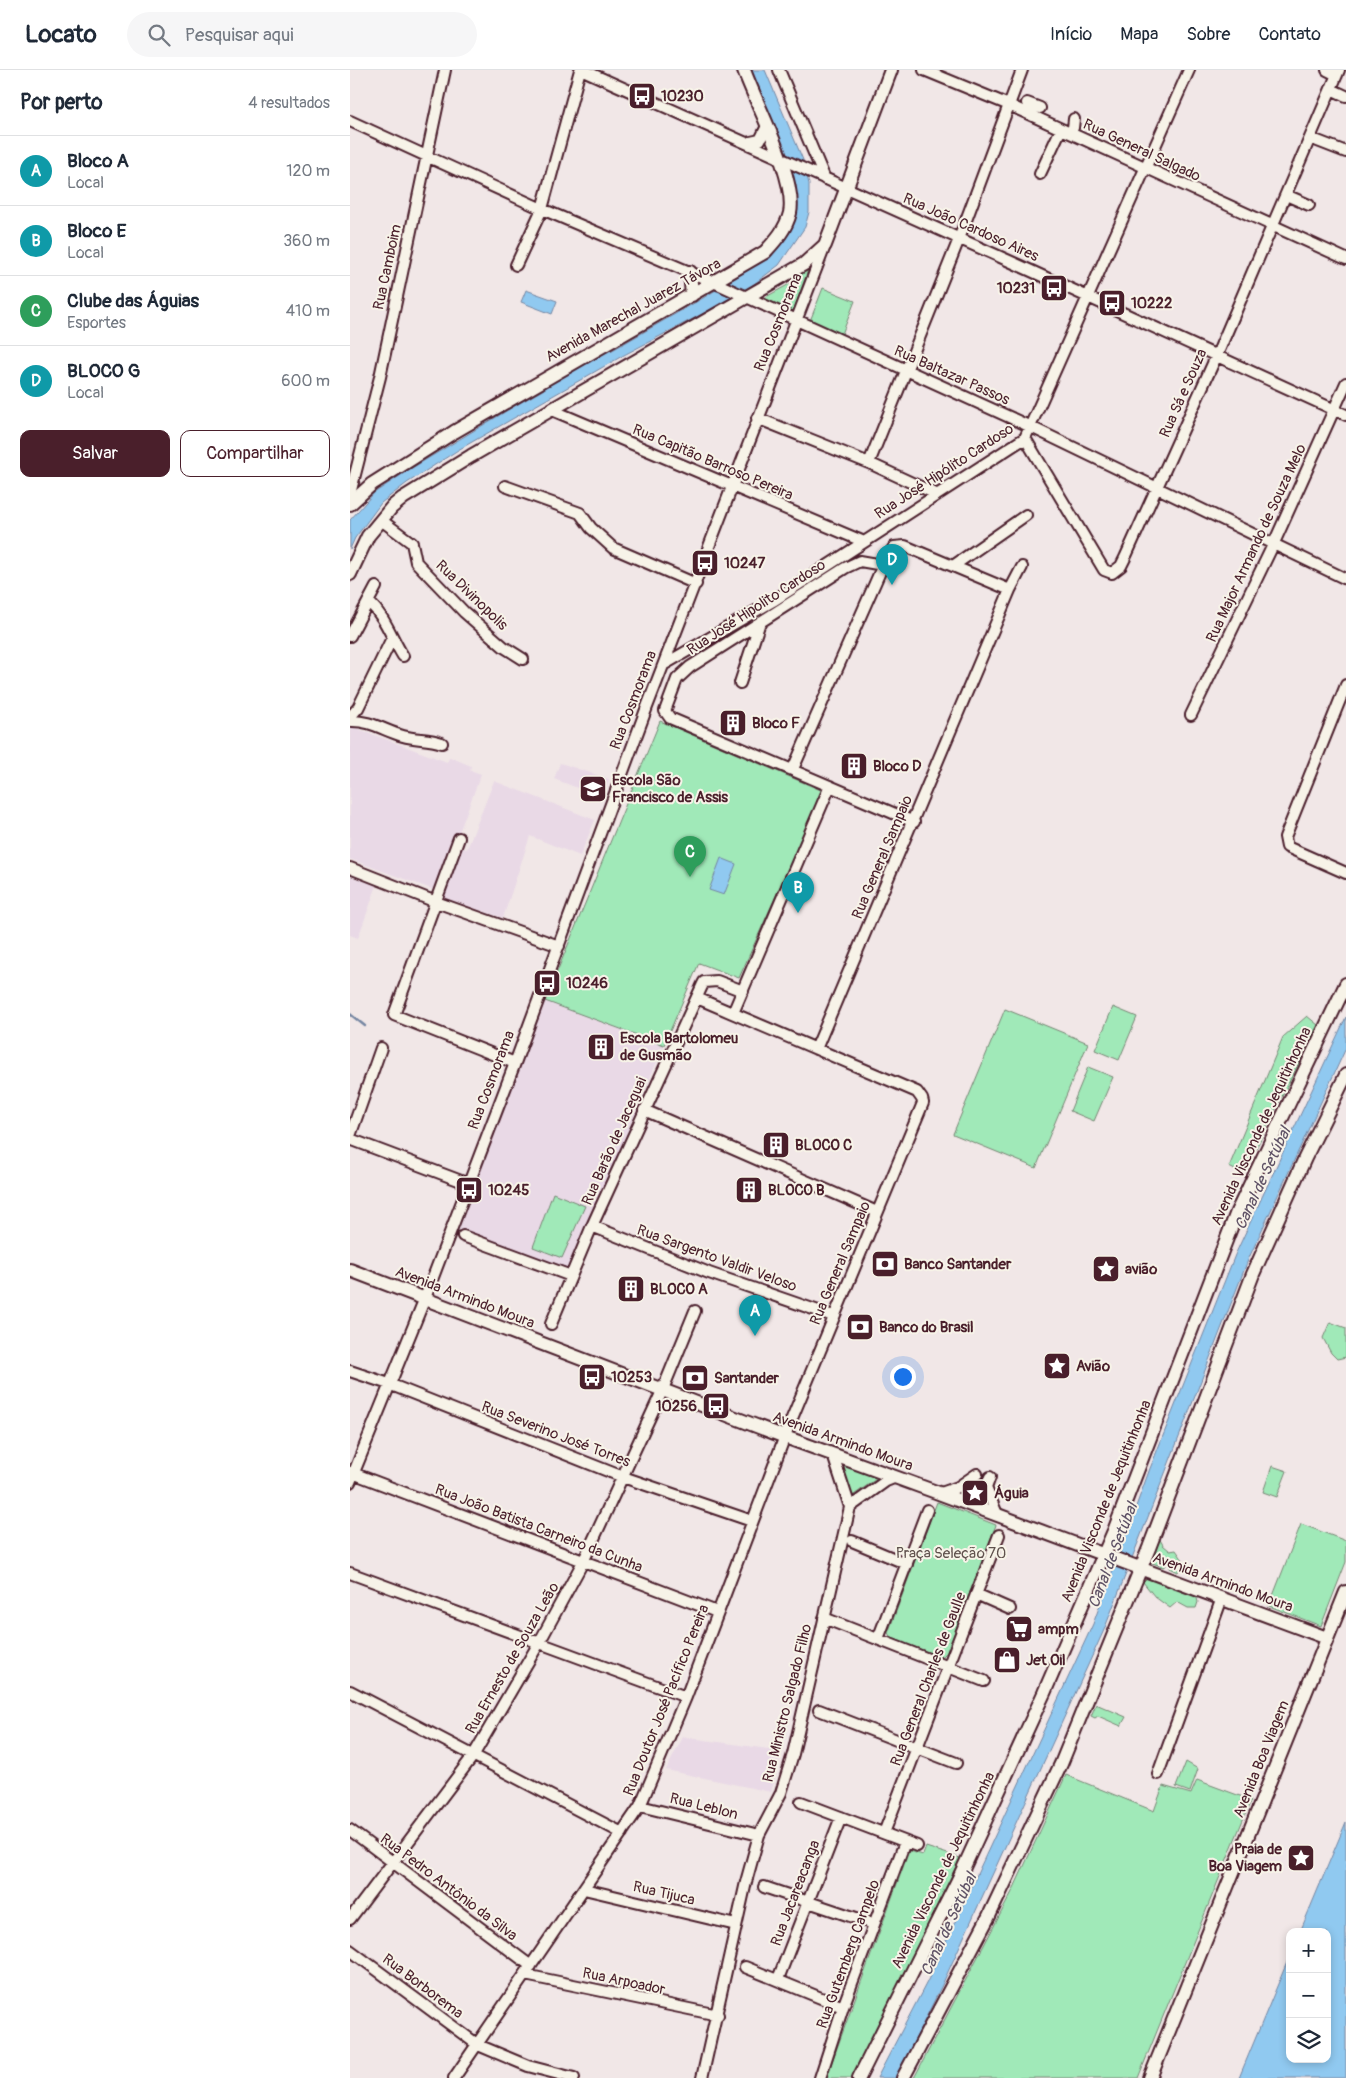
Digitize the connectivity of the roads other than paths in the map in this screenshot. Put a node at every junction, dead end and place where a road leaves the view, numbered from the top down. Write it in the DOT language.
graph roads {
  1 [pos="445,70"];
  2 [pos="581,70"];
  3 [pos="744,70"];
  4 [pos="779,70"];
  5 [pos="891,70"];
  6 [pos="924,70"];
  7 [pos="1022,70"];
  8 [pos="1189,70"];
  9 [pos="1326,70"];
  10 [pos="1338,72"];
  11 [pos="1331,89"];
  12 [pos="1346,96"];
  13 [pos="1027,103"];
  14 [pos="1009,105"];
  15 [pos="1040,108"];
  16 [pos="350,121"];
  17 [pos="766,126"];
  18 [pos="1061,129"];
  19 [pos="1310,138"];
  20 [pos="746,144"];
  21 [pos="1346,152"];
  22 [pos="426,156"];
  23 [pos="783,160"];
  24 [pos="1146,169"];
  25 [pos="1040,174"];
  26 [pos="825,179"];
  27 [pos="848,188"];
  28 [pos="1286,195"];
  29 [pos="1309,205"];
  30 [pos="542,208"];
  31 [pos="1272,227"];
  32 [pos="959,239"];
  33 [pos="825,245"];
  34 [pos="1346,259"];
  35 [pos="516,265"];
  36 [pos="690,272"];
  37 [pos="717,284"];
  38 [pos="692,295"];
  39 [pos="744,297"];
  40 [pos="1089,297"];
  41 [pos="795,320"];
  42 [pos="1216,356"];
  43 [pos="906,371"];
  44 [pos="1346,383"];
  45 [pos="552,410"];
  46 [pos="1334,410"];
  47 [pos="1346,415"];
  48 [pos="758,418"];
  49 [pos="1031,427"];
  50 [pos="1025,438"];
  51 [pos="869,463"];
  52 [pos="356,470"];
  53 [pos="372,484"];
  54 [pos="505,486"];
  55 [pos="733,487"];
  56 [pos="1157,488"];
  57 [pos="350,494"];
  58 [pos="936,494"];
  59 [pos="350,504"];
  60 [pos="1026,515"];
  61 [pos="381,520"];
  62 [pos="862,541"];
  63 [pos="1274,543"];
  64 [pos="353,553"];
  65 [pos="884,565"];
  66 [pos="954,566"];
  67 [pos="1022,567"];
  68 [pos="350,574"];
  69 [pos="1346,578"];
  70 [pos="696,584"];
  71 [pos="376,587"];
  72 [pos="1010,590"];
  73 [pos="369,602"];
  74 [pos="760,622"];
  75 [pos="350,636"];
  76 [pos="392,638"];
  77 [pos="403,656"];
  78 [pos="523,659"];
  79 [pos="665,664"];
  80 [pos="740,683"];
  81 [pos="1346,685"];
  82 [pos="1191,715"];
  83 [pos="350,719"];
  84 [pos="442,744"];
  85 [pos="793,769"];
  86 [pos="830,786"];
  87 [pos="914,822"];
  88 [pos="459,838"];
  89 [pos="350,868"];
  90 [pos="1346,873"];
  91 [pos="436,902"];
  92 [pos="558,946"];
  93 [pos="1346,984"];
  94 [pos="743,991"];
  95 [pos="696,998"];
  96 [pos="733,1013"];
  97 [pos="381,1048"];
  98 [pos="816,1049"];
  99 [pos="515,1063"];
  100 [pos="1346,1075"];
  101 [pos="644,1110"];
  102 [pos="350,1138"];
  103 [pos="468,1184"];
  104 [pos="877,1212"];
  105 [pos="592,1226"];
  106 [pos="463,1236"];
  107 [pos="350,1270"];
  108 [pos="570,1276"];
  109 [pos="425,1298"];
  110 [pos="694,1312"];
  111 [pos="833,1316"];
  112 [pos="551,1324"];
  113 [pos="350,1371"];
  114 [pos="389,1384"];
  115 [pos="662,1389"];
  116 [pos="784,1437"];
  117 [pos="833,1455"];
  118 [pos="351,1475"];
  119 [pos="624,1477"];
  120 [pos="896,1477"];
  121 [pos="990,1477"];
  122 [pos="986,1488"];
  123 [pos="941,1493"];
  124 [pos="850,1507"];
  125 [pos="927,1510"];
  126 [pos="997,1514"];
  127 [pos="752,1521"];
  128 [pos="999,1535"];
  129 [pos="852,1541"];
  130 [pos="1109,1557"];
  131 [pos="584,1560"];
  132 [pos="907,1564"];
  133 [pos="1136,1567"];
  134 [pos="350,1573"];
  135 [pos="1346,1592"];
  136 [pos="976,1594"];
  137 [pos="1222,1598"];
  138 [pos="1010,1609"];
  139 [pos="717,1612"];
  140 [pos="824,1618"];
  141 [pos="1327,1638"];
  142 [pos="878,1639"];
  143 [pos="539,1643"];
  144 [pos="948,1667"];
  145 [pos="984,1681"];
  146 [pos="350,1691"];
  147 [pos="686,1697"];
  148 [pos="818,1710"];
  149 [pos="918,1747"];
  150 [pos="473,1756"];
  151 [pos="956,1763"];
  152 [pos="1158,1774"];
  153 [pos="801,1802"];
  154 [pos="640,1806"];
  155 [pos="841,1817"];
  156 [pos="350,1830"];
  157 [pos="622,1833"];
  158 [pos="884,1834"];
  159 [pos="760,1835"];
  160 [pos="905,1842"];
  161 [pos="917,1846"];
  162 [pos="392,1863"];
  163 [pos="764,1887"];
  164 [pos="584,1889"];
  165 [pos="807,1902"];
  166 [pos="350,1919"];
  167 [pos="874,1924"];
  168 [pos="736,1925"];
  169 [pos="350,1950"];
  170 [pos="745,1967"];
  171 [pos="528,1971"];
  172 [pos="778,1979"];
  173 [pos="843,2007"];
  174 [pos="718,2015"];
  175 [pos="478,2045"];
  176 [pos="454,2078"];
  177 [pos="574,2078"];
  178 [pos="702,2078"];
  179 [pos="820,2078"];
  180 [pos="859,2078"];
  181 [pos="904,2078"];
  182 [pos="1150,2078"];
  1 -- 22 [label="street, Rua Camboim"];
  2 -- 20 [label="street, Rua João Cardoso Aires"];
  2 -- 30 [label="street"];
  3 -- 17 [label="main road, Avenida Marechal Juarez Távora"];
  4 -- 26 [label="street"];
  5 -- 27 [label="main road, Rua Cosmorama"];
  6 -- 14 [label="street, Rua General Salgado"];
  7 -- 14 [label="street"];
  8 -- 24 [label="street, Rua José Hipólito Cardoso"];
  9 -- 10 [label="street"];
  10 -- 11 [label="street, Rua Sá e Souza"];
  11 -- 12 [label="street"];
  11 -- 19 [label="street, Rua Sá e Souza"];
  13 -- 15 [label="street"];
  14 -- 18 [label="street, Rua General Salgado"];
  14 -- 32 [label="street"];
  16 -- 22 [label="street, Rua Baltazar Passos"];
  17 -- 20 [label="street"];
  17 -- 23 [label="main road, Avenida Marechal Juarez Távora"];
  18 -- 24 [label="street, Rua General Salgado"];
  18 -- 25 [label="street"];
  19 -- 21 [label="street"];
  19 -- 28 [label="street, Rua Sá e Souza"];
  20 -- 23 [label="street, Rua João Cardoso Aires"];
  22 -- 30 [label="street, Rua Baltazar Passos"];
  22 -- 52 [label="street, Rua Camboim"];
  23 -- 26 [label="street, Rua João Cardoso Aires"];
  23 -- 37 [label="main road, Avenida Marechal Juarez Távora"];
  24 -- 31 [label="street, Rua General Salgado"];
  24 -- 40 [label="street, Rua José Hipólito Cardoso"];
  26 -- 27 [label="street, Rua João Cardoso Aires"];
  27 -- 32 [label="street, Rua João Cardoso Aires"];
  27 -- 33 [label="main road, Rua Cosmorama"];
  28 -- 29 [label="street"];
  28 -- 31 [label="street, Rua Sá e Souza"];
  30 -- 35 [label="street"];
  30 -- 36 [label="street, Rua Baltazar Passos"];
  31 -- 34 [label="street, Rua General Salgado"];
  31 -- 42 [label="street, Rua Sá e Souza"];
  32 -- 40 [label="street, Rua João Cardoso Aires"];
  32 -- 43 [label="street"];
  33 -- 39 [label="main road"];
  33 -- 41 [label="street, Rua Cosmorama"];
  36 -- 37 [label="street, Rua Baltazar Passos"];
  36 -- 38 [label="main road"];
  37 -- 38 [label="main road, Avenida Marechal Juarez Távora"];
  37 -- 39 [label="street, Rua Baltazar Passos"];
  38 -- 53 [label="main road, Avenida Marechal Juarez Távora"];
  39 -- 41 [label="street, Rua Baltazar Passos"];
  39 -- 45 [label="main road"];
  40 -- 42 [label="street, Rua João Cardoso Aires"];
  40 -- 49 [label="street, Rua José Hipólito Cardoso"];
  41 -- 43 [label="street, Rua Baltazar Passos"];
  41 -- 48 [label="street, Rua Cosmorama"];
  42 -- 46 [label="street, Rua João Cardoso Aires"];
  42 -- 56 [label="street, Rua Sá e Souza"];
  43 -- 49 [label="street, Rua Baltazar Passos"];
  43 -- 51 [label="street"];
  44 -- 46 [label="street, Rua Major Armando de Souza Melo"];
  45 -- 55 [label="street, Rua Capitão Barroso Pereira"];
  45 -- 61 [label="main road"];
  46 -- 47 [label="street, Rua João Cardoso Aires"];
  46 -- 63 [label="street, Rua Major Armando de Souza Melo"];
  48 -- 51 [label="street"];
  48 -- 55 [label="street, Rua Cosmorama"];
  49 -- 50 [label="street, Rua José Hipólito Cardoso"];
  49 -- 56 [label="street, Rua Baltazar Passos"];
  50 -- 56 [label="street, Rua Sá e Souza"];
  50 -- 58 [label="street, Rua José Hipólito Cardoso"];
  51 -- 58 [label="street"];
  52 -- 53 [label="street"];
  52 -- 57 [label="street, Rua Camboim"];
  53 -- 59 [label="main road, Avenida Marechal Juarez Távora"];
  54 -- 70 [label="street"];
  55 -- 62 [label="street, Rua Capitão Barroso Pereira"];
  55 -- 70 [label="street, Rua Cosmorama"];
  56 -- 63 [label="street, Rua Baltazar Passos"];
  58 -- 62 [label="street, Rua José Hipólito Cardoso"];
  60 -- 66 [label="street"];
  61 -- 64 [label="main road"];
  61 -- 78 [label="street, Rua Divinopolis"];
  62 -- 79 [label="street, Rua José Hipólito Cardoso"];
  63 -- 69 [label="street, Rua Baltazar Passos"];
  63 -- 82 [label="street, Rua Major Armando de Souza Melo"];
  64 -- 68 [label="main road"];
  65 -- 66 [label="street"];
  65 -- 74 [label="street, Rua José Hipolito Cardoso"];
  65 -- 85 [label="street"];
  66 -- 72 [label="street"];
  67 -- 72 [label="street, Rua General Sampaio"];
  70 -- 79 [label="street, Rua Cosmorama"];
  71 -- 73 [label="street"];
  72 -- 87 [label="street, Rua General Sampaio"];
  73 -- 75 [label="street"];
  73 -- 76 [label="street"];
  74 -- 80 [label="street"];
  74 -- 85 [label="street, Rua José Hipolito Cardoso"];
  76 -- 77 [label="street"];
  76 -- 83 [label="street"];
  79 -- 92 [label="street, Rua Cosmorama"];
  81 -- 90 [label="street"];
  83 -- 84 [label="street"];
  85 -- 86 [label="street"];
  86 -- 87 [label="street"];
  86 -- 94 [label="street"];
  87 -- 98 [label="street, Rua General Sampaio"];
  88 -- 91 [label="street"];
  89 -- 91 [label="street"];
  91 -- 92 [label="street"];
  91 -- 99 [label="street"];
  92 -- 99 [label="street, Rua Cosmorama"];
  93 -- 130 [label="main road, Avenida Visconde de Jequitinhonha"];
  94 -- 95 [label="street, Rua Barão de Jaceguai"];
  94 -- 96 [label="street"];
  95 -- 96 [label="street, Rua General Sampaio"];
  95 -- 101 [label="street, Rua Barão de Jaceguai"];
  96 -- 98 [label="street, Rua General Sampaio"];
  97 -- 102 [label="street"];
  98 -- 104 [label="street, Rua General Sampaio"];
  99 -- 103 [label="street, Rua Cosmorama"];
  100 -- 133 [label="main road"];
  101 -- 104 [label="street"];
  101 -- 105 [label="street, Rua Barão de Jaceguai"];
  102 -- 103 [label="street"];
  103 -- 109 [label="street, Rua Cosmorama"];
  104 -- 111 [label="street, Rua General Sampaio"];
  105 -- 108 [label="street, Rua Barão de Jaceguai"];
  105 -- 111 [label="street, Rua Sargento Valdir Veloso"];
  106 -- 108 [label="street"];
  107 -- 109 [label="main road, Avenida Armindo Moura"];
  108 -- 112 [label="street, Rua Barão de Jaceguai"];
  109 -- 114 [label="street, Rua Cosmorama"];
  109 -- 115 [label="main road, Avenida Armindo Moura"];
  110 -- 115 [label="street, Rua Ernesto de Souza Leão"];
  111 -- 116 [label="street, Rua General Sampaio"];
  113 -- 114 [label="street, Rua Severino José Torres"];
  114 -- 118 [label="street, Rua Cosmorama"];
  114 -- 119 [label="street, Rua Severino José Torres"];
  115 -- 116 [label="main road, Avenida Armindo Moura"];
  115 -- 119 [label="street, Rua Ernesto de Souza Leão"];
  116 -- 117 [label="main road, Avenida Armindo Moura"];
  116 -- 127 [label="street, Rua Doutor José Pacífico Pereira"];
  117 -- 120 [label="main road, Avenida Armindo Moura"];
  117 -- 124 [label="street"];
  118 -- 131 [label="street, Rua João Batista Carneiro da Cunha"];
  119 -- 127 [label="street, Rua Severino José Torres"];
  119 -- 131 [label="street, Rua Ernesto de Souza Leão"];
  120 -- 123 [label="main road, Avenida Armindo Moura"];
  120 -- 124 [label="street"];
  121 -- 122 [label="street"];
  122 -- 123 [label="street"];
  122 -- 126 [label="street"];
  123 -- 126 [label="main road, Avenida Armindo Moura"];
  124 -- 140 [label="street, Rua Ministro Salgado Filho"];
  125 -- 132 [label="street"];
  126 -- 130 [label="main road, Avenida Armindo Moura"];
  127 -- 139 [label="street, Rua Doutor José Pacífico Pereira"];
  128 -- 136 [label="street, Rua General Charles de Gaulle"];
  129 -- 132 [label="street"];
  130 -- 133 [label="main road, Avenida Armindo Moura"];
  130 -- 180 [label="main road, Avenida Visconde de Jequitinhonha"];
  131 -- 139 [label="street, Rua João Batista Carneiro da Cunha"];
  131 -- 143 [label="street, Rua Ernesto de Souza Leão"];
  132 -- 142 [label="street"];
  133 -- 137 [label="main road, Avenida Armindo Moura"];
  133 -- 181 [label="main road"];
  134 -- 143 [label="street"];
  135 -- 141 [label="main road, Avenida Boa Viagem"];
  136 -- 138 [label="street"];
  136 -- 144 [label="street, Rua General Charles de Gaulle"];
  137 -- 141 [label="main road, Avenida Armindo Moura"];
  137 -- 152 [label="street"];
  139 -- 147 [label="street, Rua Doutor José Pacífico Pereira"];
  140 -- 142 [label="street"];
  140 -- 159 [label="street, Rua Ministro Salgado Filho"];
  141 -- 182 [label="main road, Avenida Boa Viagem"];
  142 -- 144 [label="street"];
  143 -- 147 [label="street"];
  143 -- 150 [label="street, Rua Ernesto de Souza Leão"];
  144 -- 145 [label="street"];
  144 -- 149 [label="street, Rua General Charles de Gaulle"];
  146 -- 150 [label="street"];
  147 -- 154 [label="street, Rua Doutor José Pacífico Pereira"];
  148 -- 149 [label="street"];
  149 -- 151 [label="street"];
  149 -- 158 [label="street, Rua General Charles de Gaulle"];
  150 -- 157 [label="street"];
  150 -- 162 [label="street, Rua Ernesto de Souza Leão"];
  153 -- 155 [label="street"];
  154 -- 157 [label="street, Rua Doutor José Pacífico Pereira"];
  154 -- 159 [label="street, Rua Leblon"];
  155 -- 158 [label="street"];
  155 -- 165 [label="street, Rua Jacareacanga"];
  156 -- 162 [label="street, Rua Pedro Antônio da Silva"];
  157 -- 164 [label="street, Rua Doutor José Pacífico Pereira"];
  158 -- 160 [label="street"];
  159 -- 168 [label="street, Rua Ministro Salgado Filho"];
  160 -- 161 [label="street"];
  160 -- 167 [label="street, Rua Gutemberg Campelo"];
  162 -- 166 [label="street, Rua Ernesto de Souza Leão"];
  162 -- 171 [label="street, Rua Pedro Antônio da Silva"];
  163 -- 165 [label="street"];
  164 -- 168 [label="street, Rua Tijuca"];
  164 -- 171 [label="street, Rua Doutor José Pacífico Pereira"];
  165 -- 167 [label="street"];
  165 -- 172 [label="street, Rua Jacareacanga"];
  167 -- 173 [label="street, Rua Gutemberg Campelo"];
  168 -- 174 [label="street, Rua Ministro Salgado Filho"];
  169 -- 175 [label="street, Rua Borborema"];
  170 -- 172 [label="street"];
  171 -- 174 [label="street, Rua Arpoador"];
  171 -- 175 [label="street, Rua Doutor José Pacífico Pereira"];
  172 -- 173 [label="street"];
  173 -- 179 [label="street, Rua Gutemberg Campelo"];
  174 -- 178 [label="street, Rua Ministro Salgado Filho"];
  175 -- 176 [label="street, Rua Doutor José Pacífico Pereira"];
  175 -- 177 [label="street, Rua Borborema"];
}
